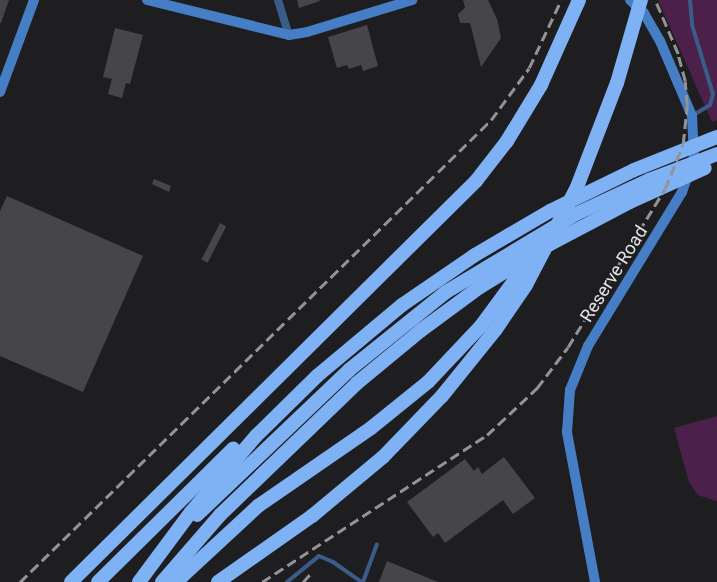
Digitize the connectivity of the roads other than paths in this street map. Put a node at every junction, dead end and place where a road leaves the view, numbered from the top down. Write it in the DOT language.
graph roads {
  1 [pos="34,0"];
  2 [pos="147,0"];
  3 [pos="278,0"];
  4 [pos="412,0"];
  5 [pos="579,0"];
  6 [pos="630,0"];
  7 [pos="641,0"];
  8 [pos="690,0"];
  9 [pos="289,35"];
  10 [pos="660,41"];
  11 [pos="0,92"];
  12 [pos="692,116"];
  13 [pos="717,137"];
  14 [pos="717,154"];
  15 [pos="717,163"];
  16 [pos="550,241"];
  17 [pos="402,305"];
  18 [pos="377,544"];
  19 [pos="71,582"];
  20 [pos="98,582"];
  21 [pos="128,582"];
  22 [pos="139,582"];
  23 [pos="162,582"];
  24 [pos="176,582"];
  25 [pos="218,582"];
  26 [pos="287,582"];
  27 [pos="362,582"];
  28 [pos="595,582"];
  1 -- 11 [label="street"];
  2 -- 9 [label="street"];
  3 -- 9 [label="street"];
  4 -- 9 [label="street"];
  5 -- 19 [label="highway"];
  6 -- 10 [label="street, Reserve Road"];
  7 -- 10 [label="street"];
  7 -- 16 [label="highway"];
  8 -- 12 [label="lane"];
  10 -- 12 [label="street, Reserve Road"];
  12 -- 28 [label="street, Reserve Road"];
  13 -- 17 [label="highway"];
  14 -- 21 [label="highway"];
  15 -- 23 [label="highway"];
  16 -- 24 [label="highway"];
  16 -- 25 [label="highway"];
  17 -- 20 [label="highway"];
  17 -- 22 [label="highway"];
  18 -- 27 [label="lane"];
  26 -- 27 [label="lane"];
}
